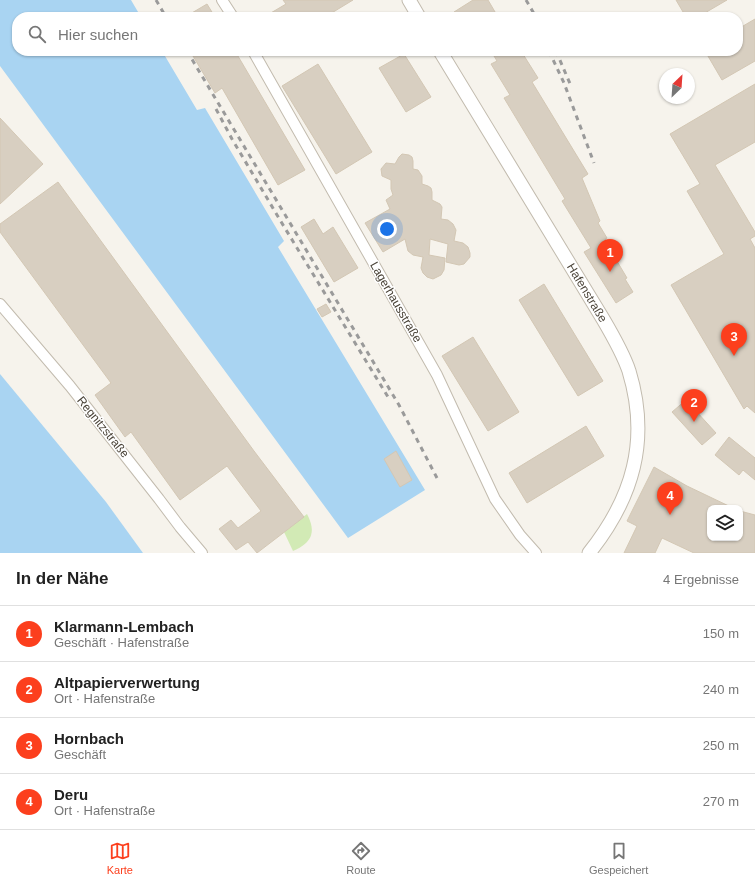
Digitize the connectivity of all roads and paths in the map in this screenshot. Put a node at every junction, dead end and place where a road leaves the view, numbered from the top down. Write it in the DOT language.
graph roads {
  1 [pos="222,0"];
  2 [pos="409,0"];
  3 [pos="230,12"];
  4 [pos="416,12"];
  5 [pos="256,56"];
  6 [pos="443,56"];
  7 [pos="0,304"];
  8 [pos="202,553"];
  9 [pos="536,553"];
  10 [pos="589,553"];
  1 -- 3 [label="street"];
  2 -- 4 [label="street"];
  5 -- 9 [label="street, Lagerhausstraße"];
  6 -- 10 [label="street, Hafenstraße"];
  7 -- 8 [label="street, Regnitzstraße"];
}
